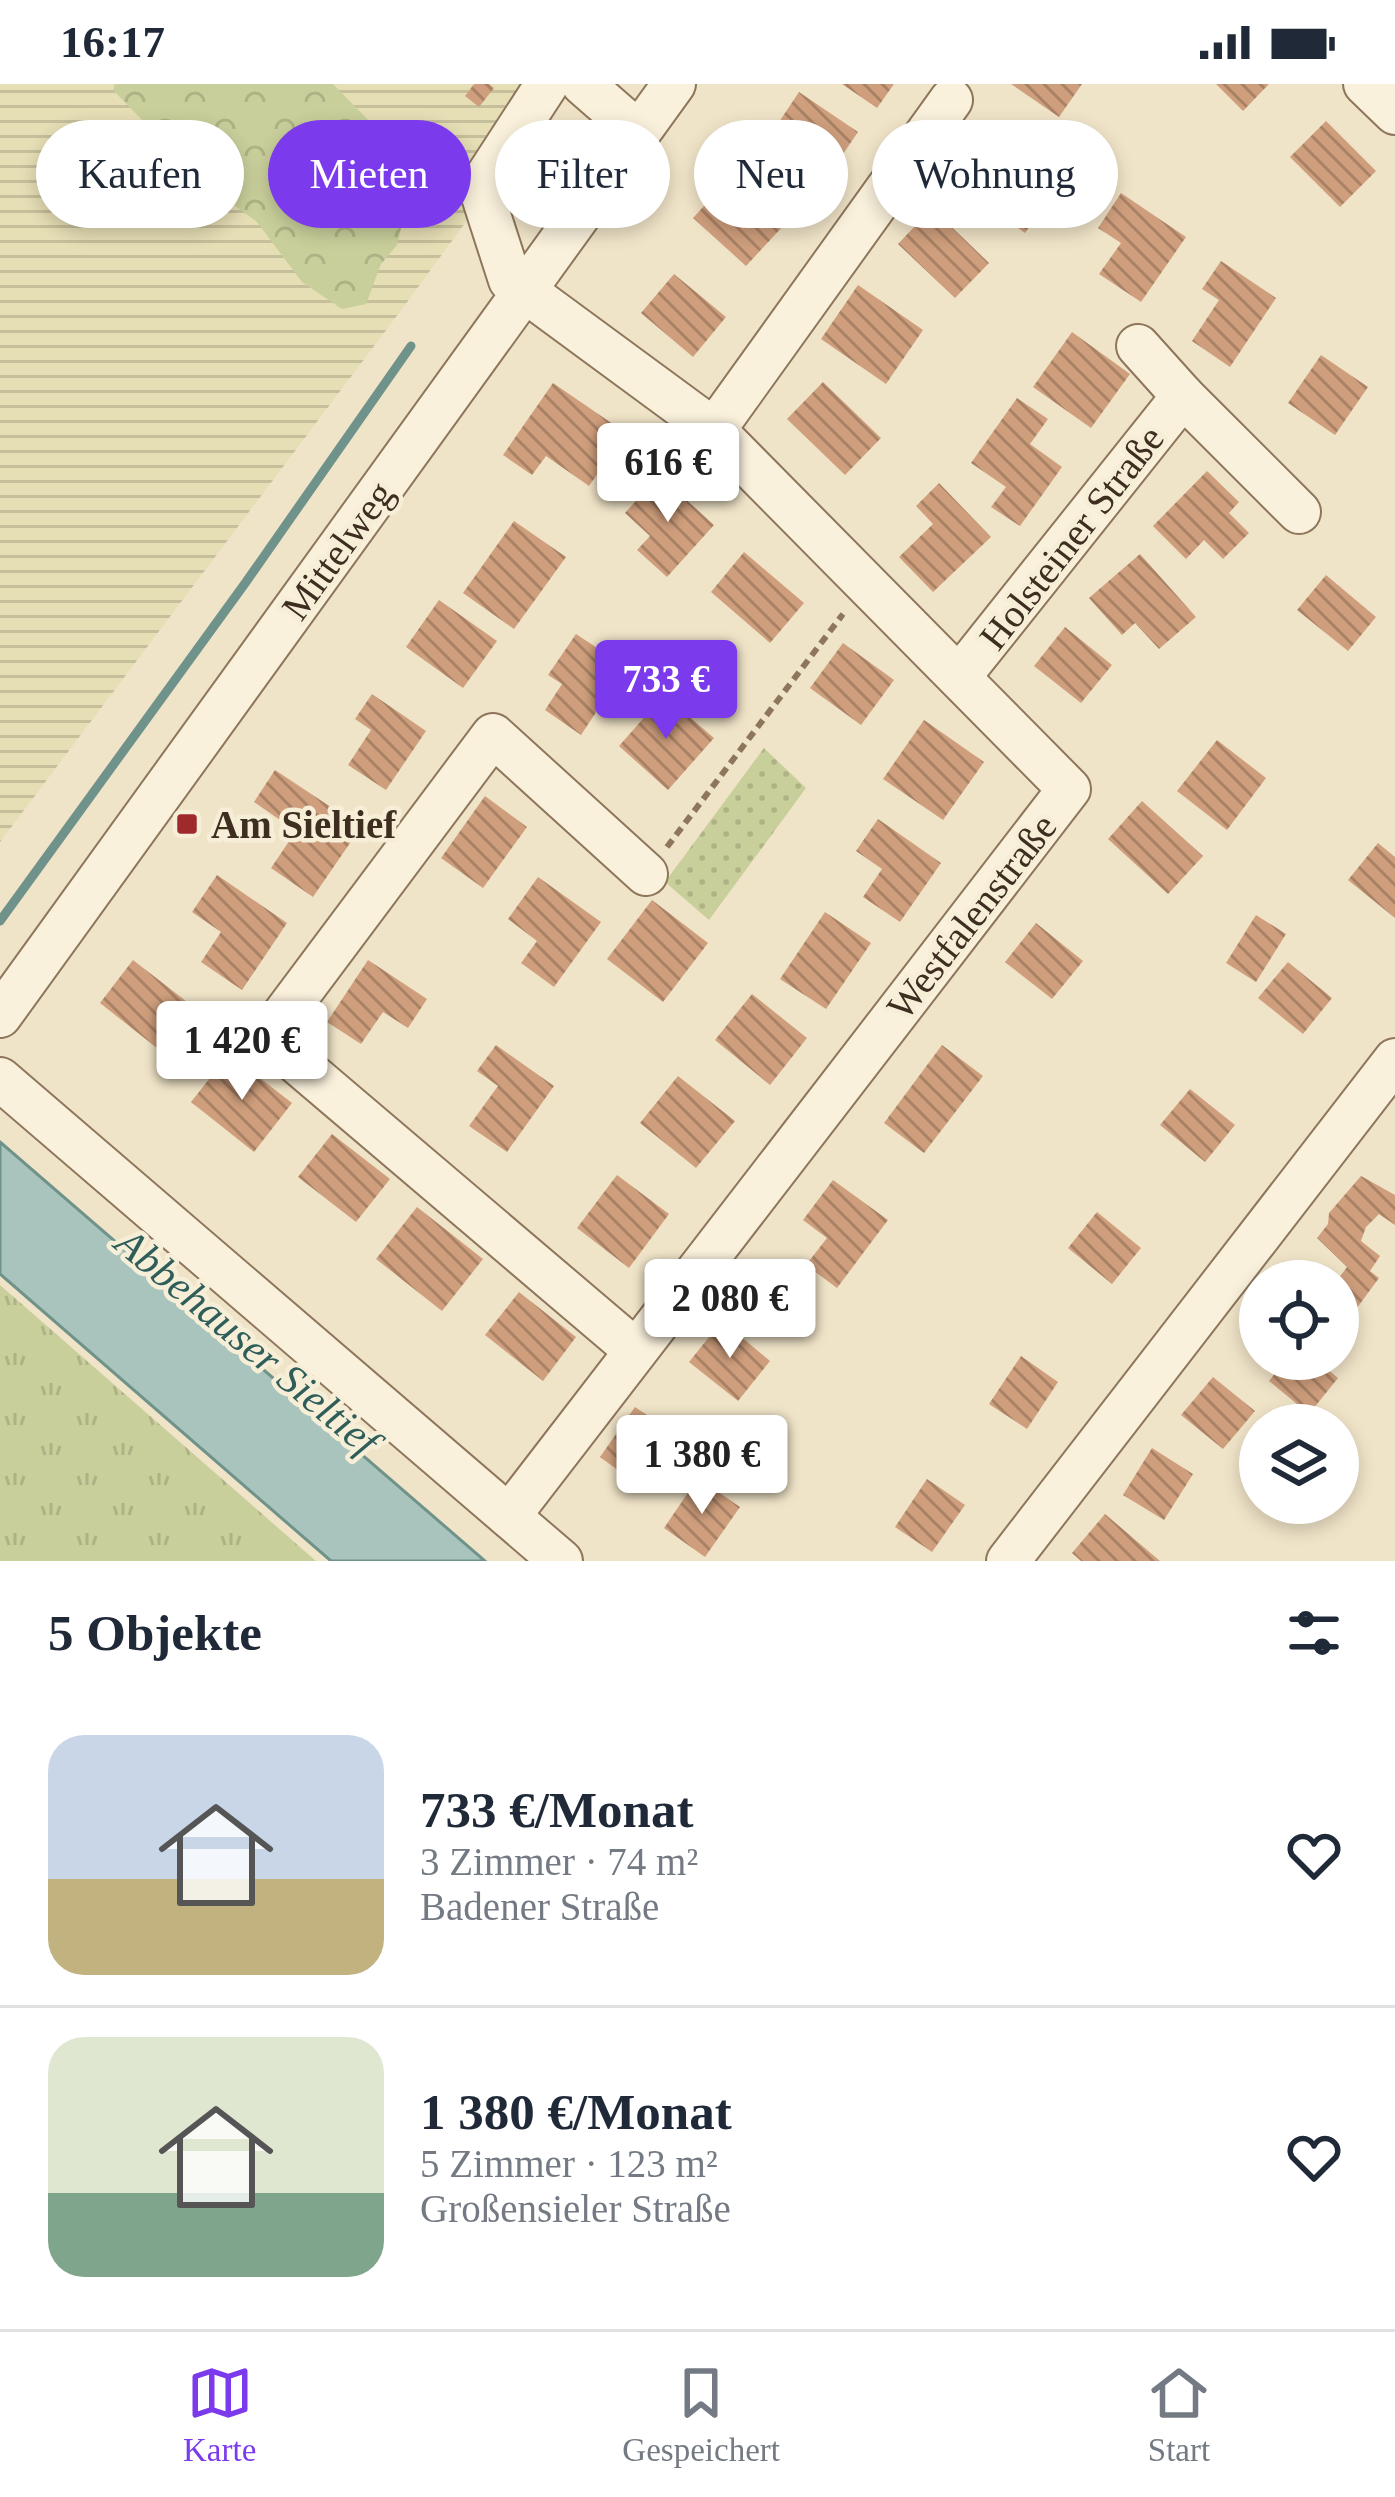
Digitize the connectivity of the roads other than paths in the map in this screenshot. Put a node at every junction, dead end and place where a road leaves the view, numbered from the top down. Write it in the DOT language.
graph roads {
  1 [pos="547,84"];
  2 [pos="583,84"];
  3 [pos="674,84"];
  4 [pos="1365,84"];
  5 [pos="951,100"];
  6 [pos="1395,113"];
  7 [pos="624,120"];
  8 [pos="648,120"];
  9 [pos="569,228"];
  10 [pos="523,290"];
  11 [pos="1138,346"];
  12 [pos="1183,396"];
  13 [pos="714,430"];
  14 [pos="1299,512"];
  15 [pos="959,677"];
  16 [pos="646,874"];
  17 [pos="0,1016"];
  18 [pos="1395,1060"];
  19 [pos="0,1078"];
  20 [pos="635,1350"];
  21 [pos="509,1516"];
  22 [pos="561,1561"];
  23 [pos="1008,1561"];
  1 -- 10 [label="street"];
  2 -- 7 [label="street"];
  3 -- 8 [label="street, Mittelweg"];
  4 -- 6 [label="street"];
  5 -- 13 [label="street"];
  9 -- 10 [label="street, Mittelweg"];
  10 -- 13 [label="street, Westfalenstraße"];
  10 -- 17 [label="street, Mittelweg"];
  11 -- 12 [label="street, Holsteiner Straße"];
  12 -- 14 [label="street, Holsteiner Straße"];
  12 -- 15 [label="street, Holsteiner Straße"];
  13 -- 15 [label="street, Westfalenstraße"];
  15 -- 20 [label="street, Westfalenstraße"];
  16 -- 20 [label="street"];
  18 -- 23 [label="street"];
  19 -- 21 [label="street"];
  20 -- 21 [label="street, Westfalenstraße"];
  21 -- 22 [label="street"];
}
